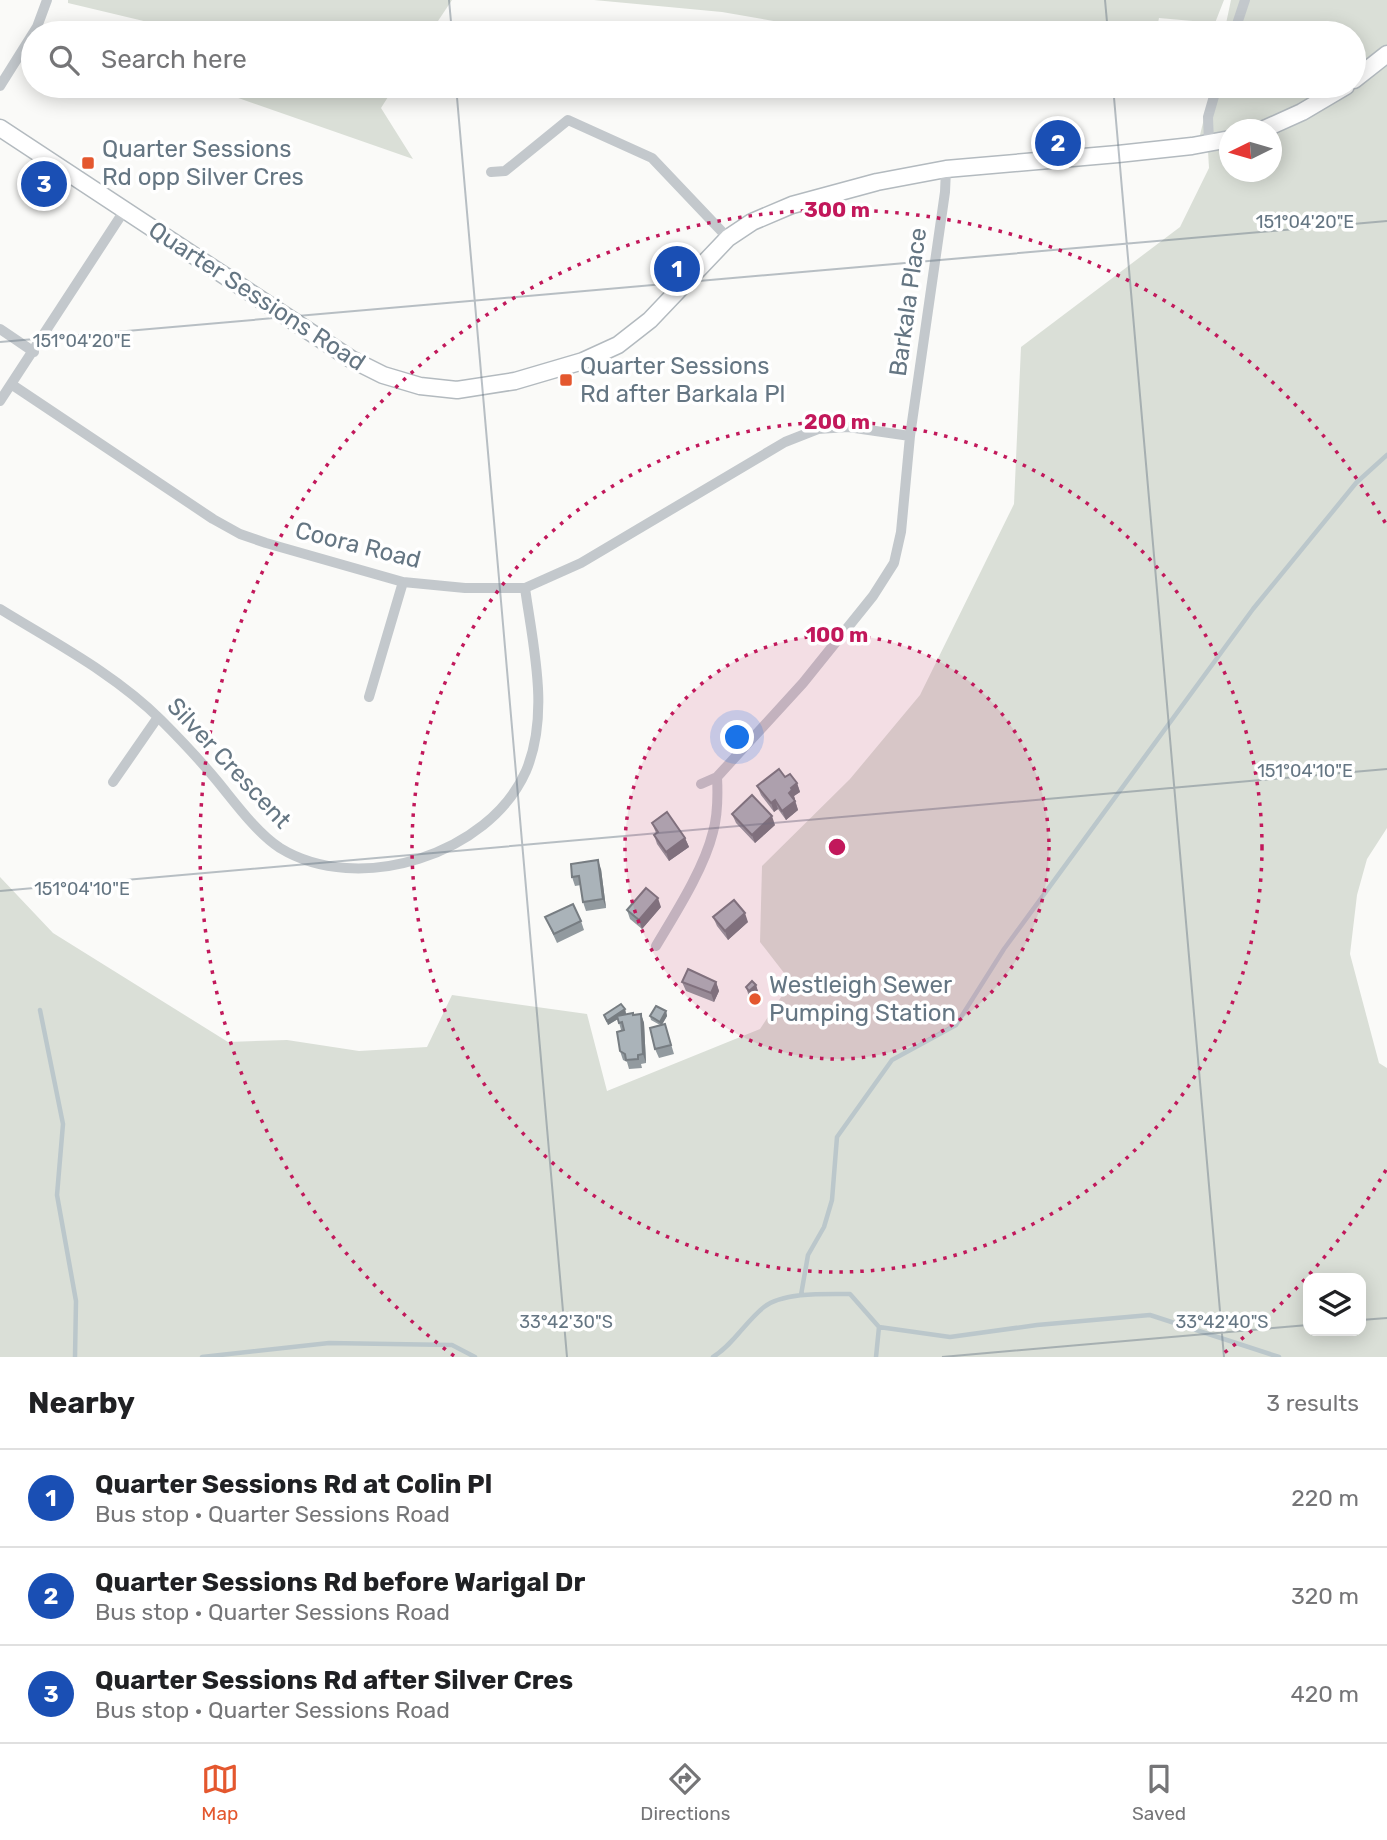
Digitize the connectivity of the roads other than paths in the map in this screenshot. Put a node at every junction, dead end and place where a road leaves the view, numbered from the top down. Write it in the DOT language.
graph roads {
  1 [pos="47,0"];
  2 [pos="1245,0"];
  3 [pos="39,21"];
  4 [pos="1238,21"];
  5 [pos="21,53"];
  6 [pos="1387,54"];
  7 [pos="1366,71"];
  8 [pos="0,86"];
  9 [pos="1214,98"];
  10 [pos="1326,98"];
  11 [pos="1282,122"];
  12 [pos="0,128"];
  13 [pos="1219,141"];
  14 [pos="1209,143"];
  15 [pos="946,169"];
  16 [pos="491,172"];
  17 [pos="124,211"];
  18 [pos="728,239"];
  19 [pos="0,329"];
  20 [pos="34,352"];
  21 [pos="11,384"];
  22 [pos="0,401"];
  23 [pos="909,436"];
  24 [pos="404,582"];
  25 [pos="525,587"];
  26 [pos="0,609"];
  27 [pos="369,697"];
  28 [pos="158,717"];
  29 [pos="717,777"];
  30 [pos="113,782"];
  31 [pos="701,784"];
  32 [pos="656,946"];
  1 -- 3 [label="street"];
  2 -- 4 [label="street"];
  5 -- 8 [label="street"];
  6 -- 7 [label="main road"];
  9 -- 14 [label="street"];
  10 -- 11 [label="main road"];
  12 -- 17 [label="main road, Quarter Sessions Road"];
  13 -- 14 [label="main road, Quarter Sessions Road"];
  14 -- 15 [label="main road, Quarter Sessions Road"];
  15 -- 18 [label="main road, Quarter Sessions Road"];
  15 -- 23 [label="street, Barkala Place"];
  16 -- 18 [label="street"];
  17 -- 18 [label="main road, Quarter Sessions Road"];
  17 -- 20 [label="street"];
  19 -- 20 [label="street"];
  20 -- 21 [label="street"];
  21 -- 22 [label="street"];
  21 -- 24 [label="street, Coora Road"];
  23 -- 25 [label="street, Coora Road"];
  23 -- 29 [label="street, Barkala Place"];
  24 -- 25 [label="street, Coora Road"];
  24 -- 27 [label="street"];
  25 -- 28 [label="street, Silver Crescent"];
  26 -- 28 [label="street, Silver Crescent"];
  28 -- 30 [label="street"];
  29 -- 31 [label="street, Barkala Place"];
  29 -- 32 [label="street"];
}
